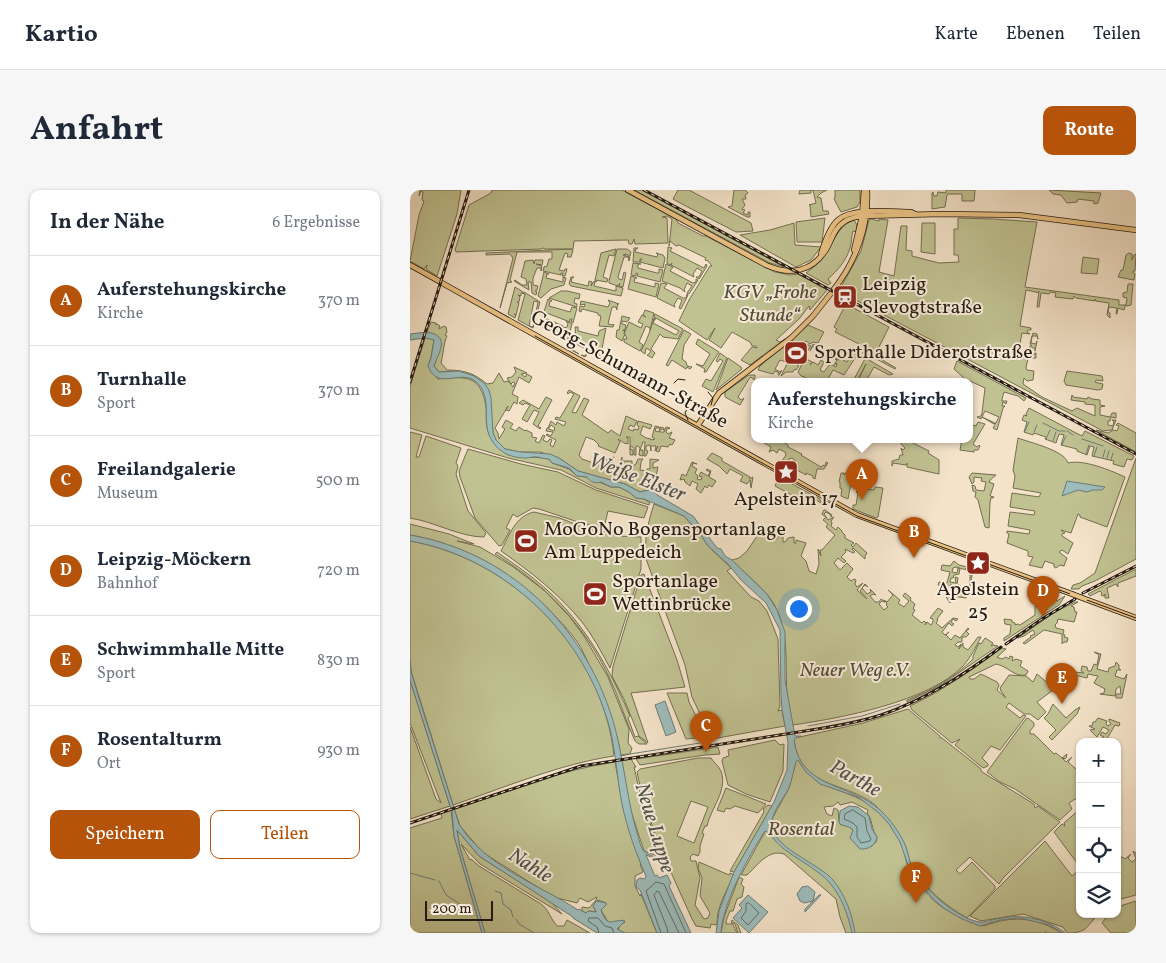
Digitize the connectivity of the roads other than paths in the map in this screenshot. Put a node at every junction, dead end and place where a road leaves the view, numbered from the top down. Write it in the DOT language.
graph roads {
  1 [pos="628,190"];
  2 [pos="864,190"];
  3 [pos="868,190"];
  4 [pos="863,216"];
  5 [pos="1136,230"];
  6 [pos="820,256"];
  7 [pos="410,265"];
  8 [pos="832,290"];
  9 [pos="698,425"];
  10 [pos="1136,618"];
  1 -- 6 [label="main road"];
  2 -- 4 [label="main road"];
  3 -- 4 [label="main road"];
  4 -- 5 [label="main road"];
  4 -- 6 [label="main road"];
  4 -- 6 [label="main road"];
  4 -- 8 [label="main road"];
  4 -- 8 [label="main road"];
  7 -- 9 [label="main road, Georg-Schumann-Straße"];
  8 -- 9 [label="main road"];
  9 -- 10 [label="main road, Georg-Schumann-Straße, bridge"];
}
